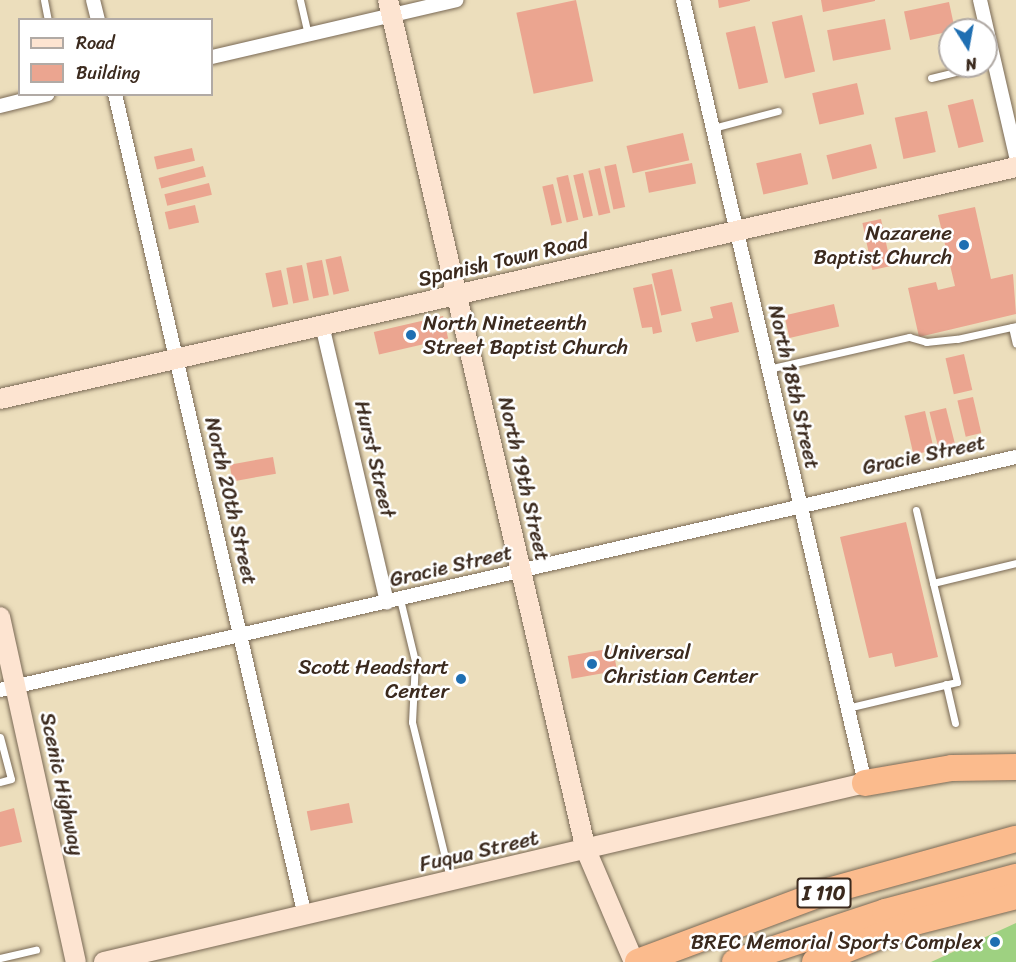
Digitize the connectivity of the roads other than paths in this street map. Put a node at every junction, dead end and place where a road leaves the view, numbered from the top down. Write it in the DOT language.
graph roads {
  1 [pos="44,0"];
  2 [pos="93,0"];
  3 [pos="300,0"];
  4 [pos="456,0"];
  5 [pos="683,0"];
  6 [pos="980,0"];
  7 [pos="390,7"];
  8 [pos="48,18"];
  9 [pos="98,18"];
  10 [pos="983,18"];
  11 [pos="308,34"];
  12 [pos="213,57"];
  13 [pos="938,76"];
  14 [pos="931,78"];
  15 [pos="994,78"];
  16 [pos="40,96"];
  17 [pos="115,96"];
  18 [pos="0,106"];
  19 [pos="778,111"];
  20 [pos="712,128"];
  21 [pos="1016,156"];
  22 [pos="1016,167"];
  23 [pos="736,230"];
  24 [pos="457,296"];
  25 [pos="322,325"];
  26 [pos="1014,326"];
  27 [pos="1016,344"];
  28 [pos="177,359"];
  29 [pos="768,369"];
  30 [pos="0,399"];
  31 [pos="1016,457"];
  32 [pos="799,503"];
  33 [pos="916,510"];
  34 [pos="1016,563"];
  35 [pos="521,572"];
  36 [pos="933,583"];
  37 [pos="393,600"];
  38 [pos="0,617"];
  39 [pos="240,635"];
  40 [pos="946,684"];
  41 [pos="8,689"];
  42 [pos="847,708"];
  43 [pos="955,723"];
  44 [pos="0,737"];
  45 [pos="1016,767"];
  46 [pos="0,782"];
  47 [pos="865,783"];
  48 [pos="1016,839"];
  49 [pos="586,850"];
  50 [pos="1016,877"];
  51 [pos="450,882"];
  52 [pos="1016,896"];
  53 [pos="305,916"];
  54 [pos="36,950"];
  55 [pos="0,958"];
  56 [pos="76,962"];
  57 [pos="104,962"];
  58 [pos="636,962"];
  59 [pos="735,962"];
  60 [pos="815,962"];
  1 -- 8 [label="lane"];
  2 -- 9 [label="street"];
  3 -- 11 [label="lane"];
  4 -- 7 [label="street"];
  5 -- 20 [label="street, North 18th Street"];
  6 -- 10 [label="street"];
  7 -- 11 [label="street"];
  7 -- 24 [label="street, North 19th Street"];
  11 -- 12 [label="street"];
  13 -- 14 [label="lane"];
  15 -- 21 [label="street"];
  16 -- 18 [label="street"];
  17 -- 28 [label="street, North 20th Street"];
  19 -- 20 [label="lane"];
  20 -- 23 [label="street, North 18th Street"];
  22 -- 23 [label="street, Spanish Town Road"];
  23 -- 24 [label="street, Spanish Town Road"];
  23 -- 29 [label="street, North 18th Street"];
  24 -- 25 [label="street, Spanish Town Road"];
  24 -- 35 [label="street, North 19th Street"];
  25 -- 28 [label="street, Spanish Town Road"];
  25 -- 37 [label="street, Hurst Street"];
  26 -- 27 [label="lane"];
  26 -- 29 [label="lane"];
  28 -- 30 [label="street, Spanish Town Road"];
  28 -- 39 [label="street, North 20th Street"];
  29 -- 32 [label="street, North 18th Street"];
  31 -- 32 [label="street, Gracie Street"];
  32 -- 35 [label="street, Gracie Street"];
  32 -- 42 [label="street, North 18th Street"];
  33 -- 36 [label="lane"];
  34 -- 36 [label="lane"];
  35 -- 37 [label="street, Gracie Street"];
  35 -- 49 [label="street, North 19th Street"];
  36 -- 40 [label="lane"];
  37 -- 39 [label="street, Gracie Street"];
  37 -- 51 [label="lane"];
  38 -- 41 [label="street, Scenic Highway"];
  39 -- 41 [label="street, Gracie Street"];
  39 -- 53 [label="street, North 20th Street"];
  40 -- 42 [label="lane"];
  40 -- 43 [label="lane"];
  41 -- 56 [label="street, Scenic Highway"];
  42 -- 47 [label="street, North 18th Street"];
  44 -- 46 [label="lane"];
  45 -- 47 [label="highway"];
  47 -- 49 [label="street, Fuqua Street"];
  48 -- 58 [label="highway, I 110"];
  49 -- 51 [label="street, Fuqua Street"];
  49 -- 58 [label="street, North 19th Street"];
  50 -- 59 [label="highway, I 110"];
  51 -- 53 [label="street, Fuqua Street"];
  52 -- 60 [label="highway"];
  53 -- 57 [label="street, Fuqua Street"];
  54 -- 55 [label="lane"];
}
